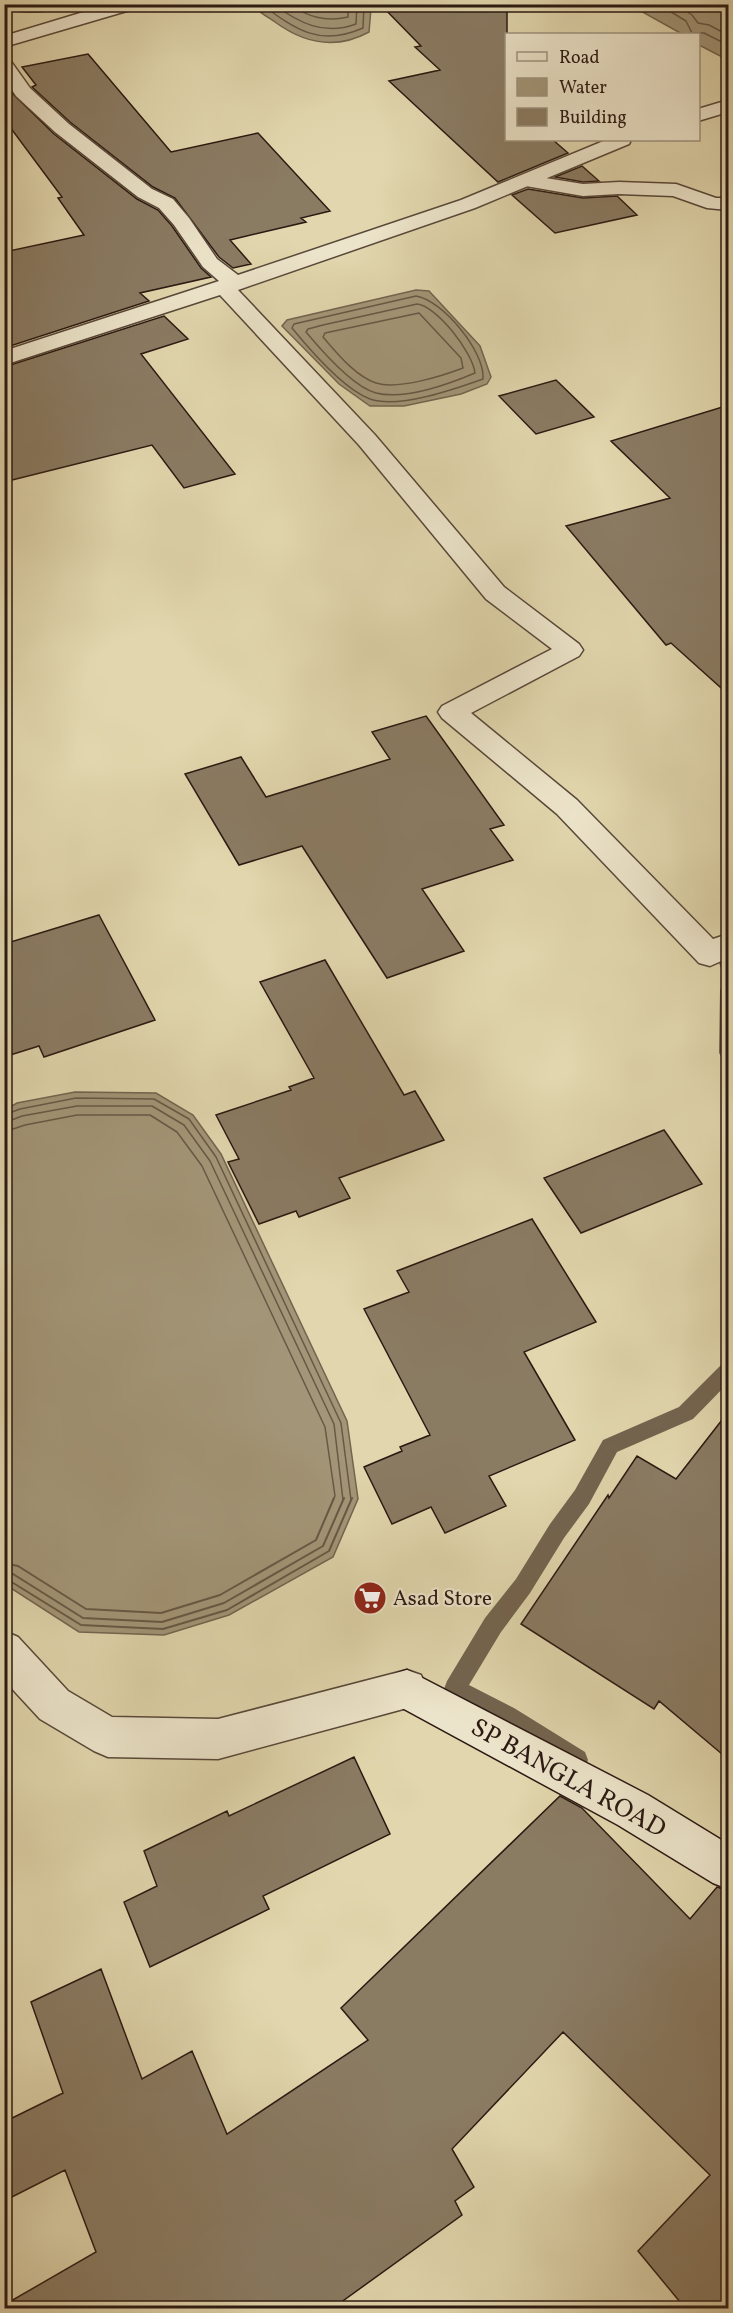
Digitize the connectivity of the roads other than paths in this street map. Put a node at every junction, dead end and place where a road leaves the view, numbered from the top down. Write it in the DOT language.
graph roads {
  1 [pos="132,4"];
  2 [pos="4,42"];
  3 [pos="4,64"];
  4 [pos="729,106"];
  5 [pos="700,115"];
  6 [pos="620,141"];
  7 [pos="527,181"];
  8 [pos="729,204"];
  9 [pos="230,285"];
  10 [pos="4,358"];
  11 [pos="729,945"];
  12 [pos="4,1650"];
  13 [pos="729,1868"];
  1 -- 2 [label="street"];
  3 -- 9 [label="street"];
  4 -- 5 [label="street"];
  6 -- 7 [label="street"];
  7 -- 8 [label="street"];
  7 -- 9 [label="street"];
  9 -- 10 [label="street"];
  9 -- 11 [label="street"];
  12 -- 13 [label="street, SP BANGLA ROAD"];
}
